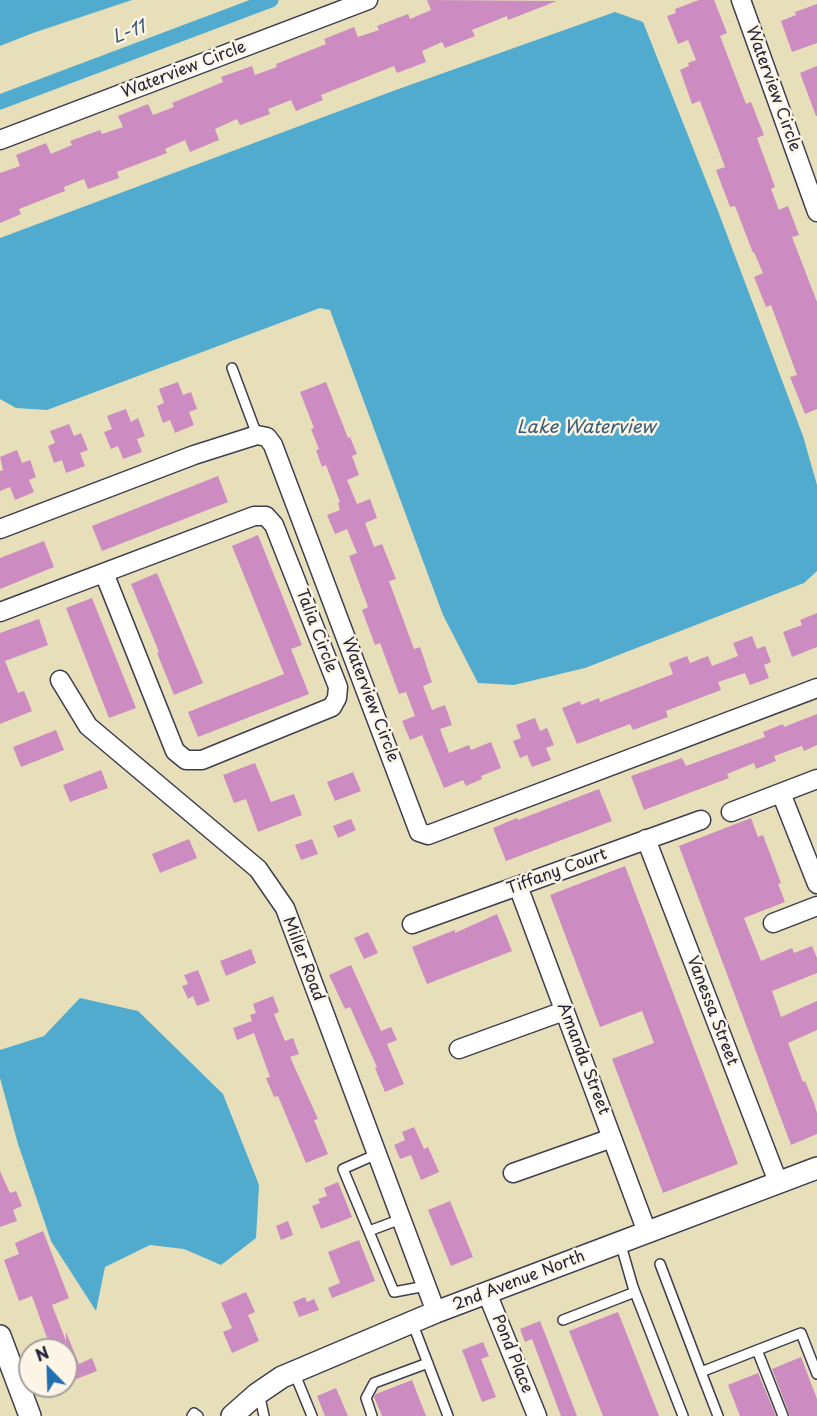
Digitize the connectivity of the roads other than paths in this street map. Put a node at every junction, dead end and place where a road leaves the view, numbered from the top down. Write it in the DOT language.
graph roads {
  1 [pos="368,0"];
  2 [pos="741,0"];
  3 [pos="0,140"];
  4 [pos="817,212"];
  5 [pos="232,368"];
  6 [pos="257,435"];
  7 [pos="0,529"];
  8 [pos="104,573"];
  9 [pos="0,612"];
  10 [pos="60,680"];
  11 [pos="817,688"];
  12 [pos="817,779"];
  13 [pos="781,793"];
  14 [pos="731,812"];
  15 [pos="701,820"];
  16 [pos="646,839"];
  17 [pos="817,884"];
  18 [pos="518,886"];
  19 [pos="817,906"];
  20 [pos="773,923"];
  21 [pos="412,924"];
  22 [pos="564,1011"];
  23 [pos="459,1049"];
  24 [pos="612,1138"];
  25 [pos="377,1155"];
  26 [pos="817,1168"];
  27 [pos="513,1173"];
  28 [pos="778,1182"];
  29 [pos="401,1219"];
  30 [pos="369,1231"];
  31 [pos="647,1232"];
  32 [pos="620,1242"];
  33 [pos="660,1264"];
  34 [pos="426,1286"];
  35 [pos="635,1292"];
  36 [pos="487,1293"];
  37 [pos="436,1312"];
  38 [pos="563,1320"];
  39 [pos="412,1322"];
  40 [pos="0,1336"];
  41 [pos="757,1350"];
  42 [pos="428,1363"];
  43 [pos="6,1371"];
  44 [pos="294,1372"];
  45 [pos="701,1372"];
  46 [pos="817,1374"];
  47 [pos="259,1392"];
  48 [pos="30,1416"];
  49 [pos="192,1416"];
  50 [pos="198,1416"];
  51 [pos="232,1416"];
  52 [pos="264,1416"];
  53 [pos="312,1416"];
  54 [pos="372,1416"];
  55 [pos="448,1416"];
  56 [pos="537,1416"];
  57 [pos="683,1416"];
  58 [pos="718,1416"];
  59 [pos="783,1416"];
  1 -- 3 [label="street, Waterview Circle"];
  2 -- 4 [label="street, Waterview Circle"];
  5 -- 6 [label="lane"];
  6 -- 7 [label="street"];
  6 -- 11 [label="street, Waterview Circle"];
  8 -- 8 [label="street, Talia Circle"];
  8 -- 9 [label="street, Talia Circle"];
  10 -- 25 [label="street, Miller Road"];
  12 -- 13 [label="street"];
  13 -- 14 [label="street"];
  13 -- 17 [label="street"];
  15 -- 16 [label="street, Tiffany Court"];
  16 -- 18 [label="street, Tiffany Court"];
  16 -- 28 [label="street, Vanessa Street"];
  18 -- 21 [label="street, Tiffany Court"];
  18 -- 22 [label="street, Amanda Street"];
  19 -- 20 [label="street"];
  22 -- 23 [label="street"];
  22 -- 24 [label="street, Amanda Street"];
  24 -- 27 [label="street"];
  24 -- 31 [label="street, Amanda Street"];
  25 -- 29 [label="street, Miller Road"];
  25 -- 30 [label="lane"];
  26 -- 28 [label="street, 2nd Avenue North"];
  28 -- 31 [label="street, 2nd Avenue North"];
  29 -- 30 [label="lane"];
  29 -- 34 [label="street, Miller Road"];
  30 -- 34 [label="lane"];
  31 -- 32 [label="street, 2nd Avenue North"];
  32 -- 35 [label="lane"];
  32 -- 36 [label="street, 2nd Avenue North"];
  33 -- 45 [label="lane"];
  34 -- 37 [label="street, Miller Road"];
  35 -- 38 [label="lane"];
  35 -- 57 [label="lane"];
  36 -- 37 [label="street, 2nd Avenue North"];
  36 -- 56 [label="street, Pond Place"];
  37 -- 39 [label="street, 2nd Avenue North"];
  39 -- 42 [label="lane"];
  39 -- 44 [label="street, 2nd Avenue North"];
  40 -- 43 [label="street"];
  41 -- 45 [label="lane"];
  41 -- 46 [label="lane"];
  41 -- 59 [label="lane"];
  42 -- 54 [label="lane"];
  42 -- 55 [label="lane"];
  43 -- 48 [label="street"];
  44 -- 47 [label="street, 2nd Avenue North"];
  44 -- 53 [label="lane"];
  45 -- 58 [label="lane"];
  47 -- 51 [label="street, 2nd Avenue North"];
  47 -- 52 [label="lane"];
  49 -- 50 [label="lane"];
}
